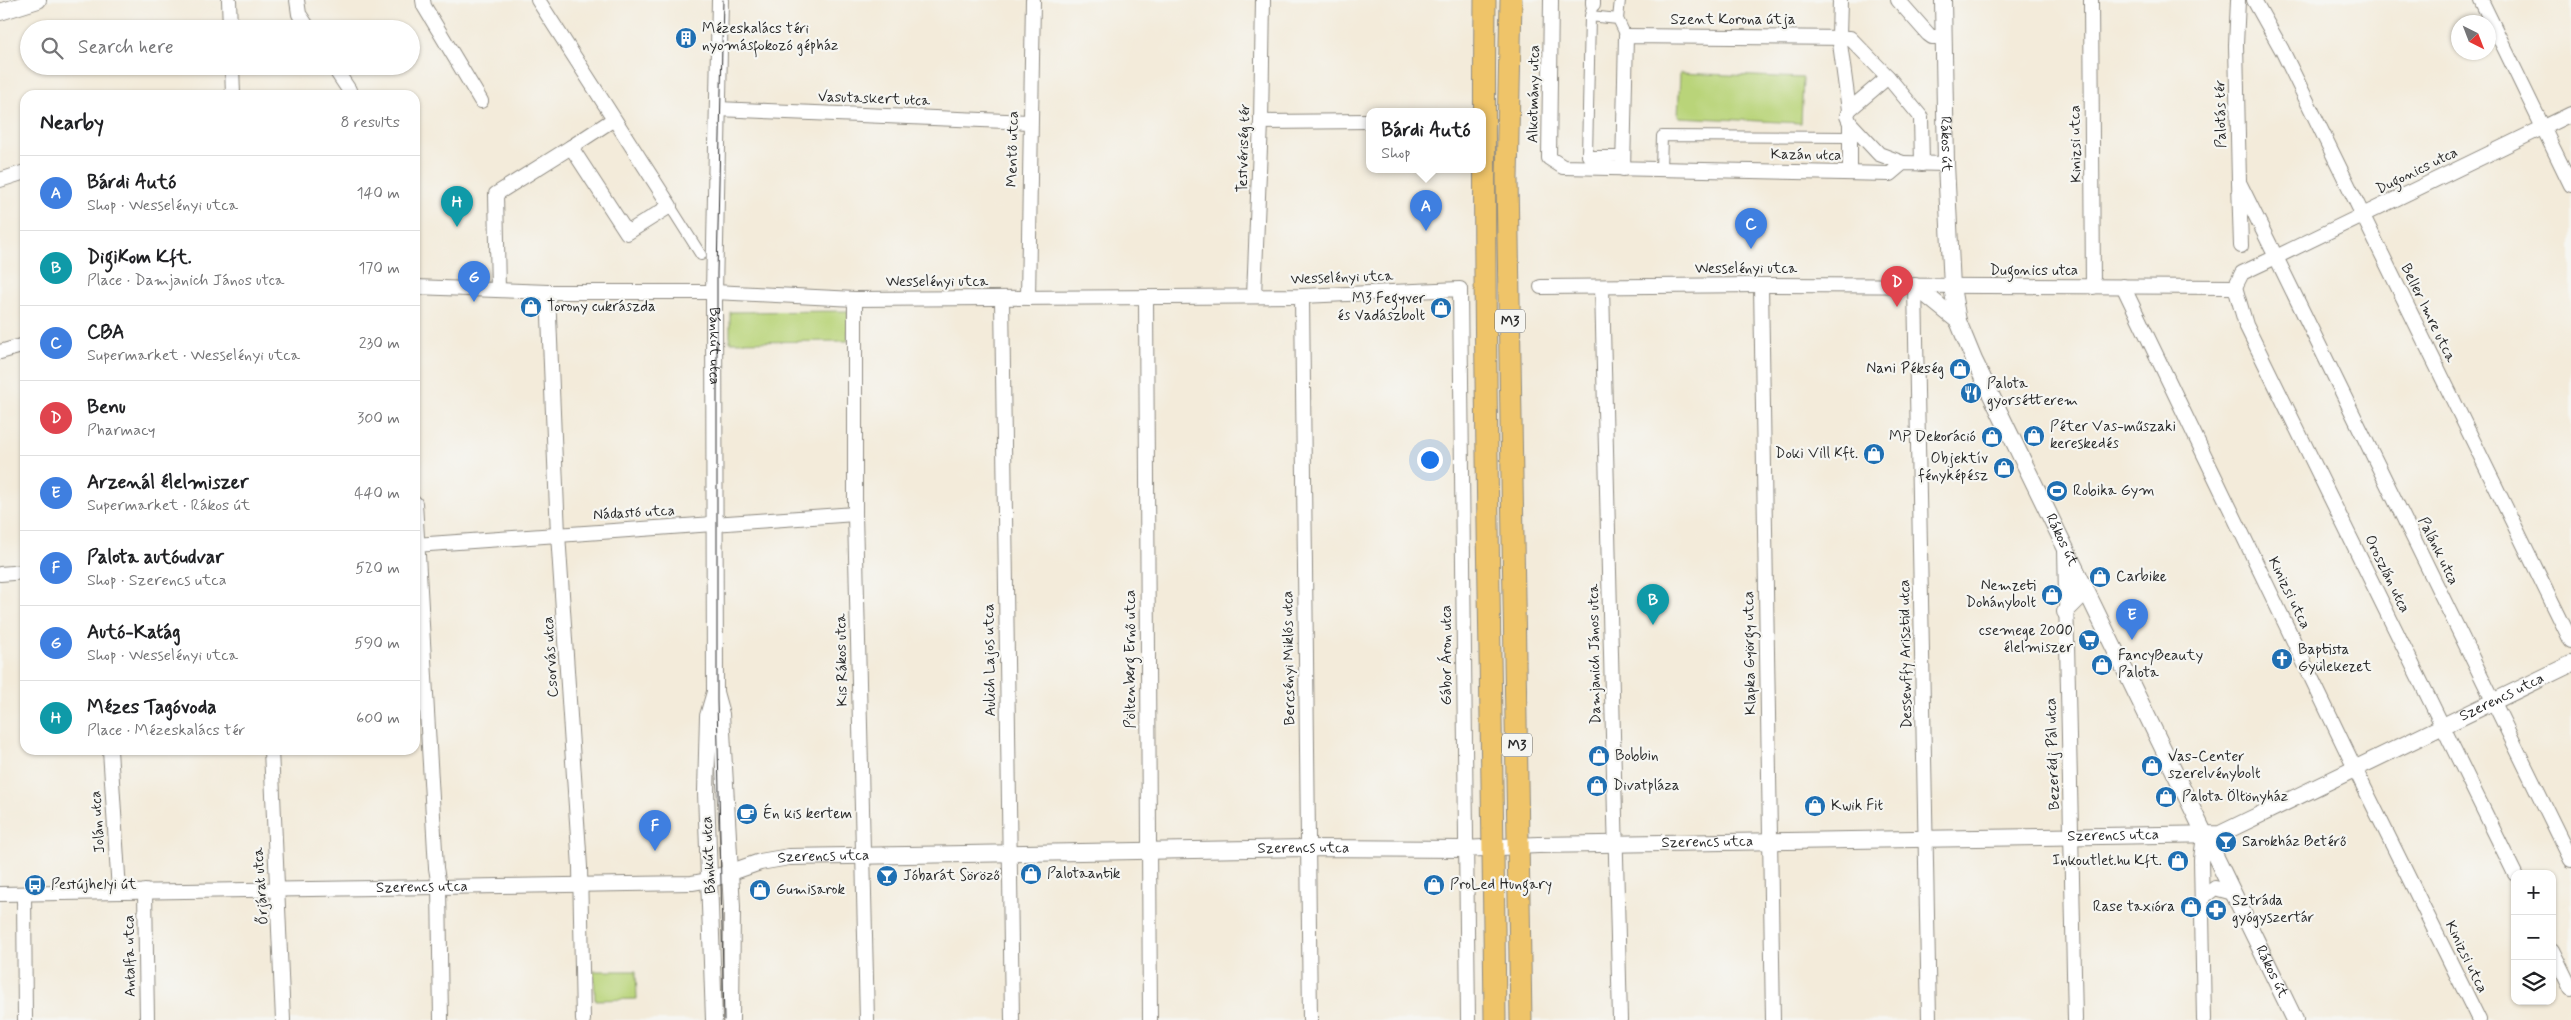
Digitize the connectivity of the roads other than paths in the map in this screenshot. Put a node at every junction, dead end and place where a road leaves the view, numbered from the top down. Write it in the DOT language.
graph roads {
  1 [pos="38,0"];
  2 [pos="229,0"];
  3 [pos="297,0"];
  4 [pos="423,0"];
  5 [pos="538,0"];
  6 [pos="720,0"];
  7 [pos="1033,0"];
  8 [pos="1263,0"];
  9 [pos="1485,0"];
  10 [pos="1510,0"];
  11 [pos="1551,0"];
  12 [pos="1620,0"];
  13 [pos="1840,0"];
  14 [pos="1898,0"];
  15 [pos="1943,0"];
  16 [pos="2090,0"];
  17 [pos="2238,0"];
  18 [pos="2254,0"];
  19 [pos="2481,0"];
  20 [pos="1592,7"];
  21 [pos="0,12"];
  22 [pos="1618,19"];
  23 [pos="230,20"];
  24 [pos="303,20"];
  25 [pos="1626,36"];
  26 [pos="1840,36"];
  27 [pos="1944,37"];
  28 [pos="232,75"];
  29 [pos="339,75"];
  30 [pos="1888,77"];
  31 [pos="233,90"];
  32 [pos="349,90"];
  33 [pos="481,101"];
  34 [pos="1485,108"];
  35 [pos="717,109"];
  36 [pos="2571,114"];
  37 [pos="614,120"];
  38 [pos="1366,121"];
  39 [pos="1030,122"];
  40 [pos="1262,122"];
  41 [pos="1850,123"];
  42 [pos="2543,127"];
  43 [pos="571,147"];
  44 [pos="1623,162"];
  45 [pos="1903,163"];
  46 [pos="1922,164"];
  47 [pos="1946,164"];
  48 [pos="1661,169"];
  49 [pos="1850,172"];
  50 [pos="1485,173"];
  51 [pos="20,174"];
  52 [pos="0,180"];
  53 [pos="2239,182"];
  54 [pos="2571,184"];
  55 [pos="670,206"];
  56 [pos="2362,215"];
  57 [pos="2240,246"];
  58 [pos="701,255"];
  59 [pos="2276,257"];
  60 [pos="1761,285"];
  61 [pos="1602,286"];
  62 [pos="1916,286"];
  63 [pos="2123,286"];
  64 [pos="420,287"];
  65 [pos="1540,287"];
  66 [pos="1952,287"];
  67 [pos="2093,287"];
  68 [pos="2235,287"];
  69 [pos="1460,289"];
  70 [pos="498,290"];
  71 [pos="548,292"];
  72 [pos="714,292"];
  73 [pos="1254,296"];
  74 [pos="1302,296"];
  75 [pos="1146,297"];
  76 [pos="1028,298"];
  77 [pos="855,299"];
  78 [pos="1002,299"];
  79 [pos="1958,321"];
  80 [pos="20,346"];
  81 [pos="0,352"];
  82 [pos="855,514"];
  83 [pos="715,525"];
  84 [pos="558,534"];
  85 [pos="420,545"];
  86 [pos="2065,547"];
  87 [pos="20,572"];
  88 [pos="0,574"];
  89 [pos="2085,587"];
  90 [pos="2065,592"];
  91 [pos="2096,609"];
  92 [pos="2067,611"];
  93 [pos="420,635"];
  94 [pos="2571,641"];
  95 [pos="2571,664"];
  96 [pos="715,692"];
  97 [pos="2494,701"];
  98 [pos="2443,726"];
  99 [pos="110,755"];
  100 [pos="271,755"];
  101 [pos="2355,768"];
  102 [pos="2071,835"];
  103 [pos="2204,835"];
  104 [pos="1926,840"];
  105 [pos="1770,843"];
  106 [pos="1616,844"];
  107 [pos="1519,847"];
  108 [pos="1308,848"];
  109 [pos="1494,848"];
  110 [pos="1465,849"];
  111 [pos="1148,851"];
  112 [pos="1009,854"];
  113 [pos="863,856"];
  114 [pos="2571,860"];
  115 [pos="2513,870"];
  116 [pos="729,874"];
  117 [pos="709,880"];
  118 [pos="580,883"];
  119 [pos="439,886"];
  120 [pos="278,889"];
  121 [pos="119,891"];
  122 [pos="145,891"];
  123 [pos="2233,893"];
  124 [pos="0,894"];
  125 [pos="24,894"];
  126 [pos="2202,898"];
  127 [pos="2556,958"];
  128 [pos="2571,989"];
  129 [pos="25,1020"];
  130 [pos="147,1020"];
  131 [pos="283,1020"];
  132 [pos="441,1020"];
  133 [pos="583,1020"];
  134 [pos="714,1020"];
  135 [pos="731,1020"];
  136 [pos="867,1020"];
  137 [pos="1012,1020"];
  138 [pos="1150,1020"];
  139 [pos="1310,1020"];
  140 [pos="1468,1020"];
  141 [pos="1495,1020"];
  142 [pos="1522,1020"];
  143 [pos="1620,1020"];
  144 [pos="1773,1020"];
  145 [pos="1929,1020"];
  146 [pos="2075,1020"];
  147 [pos="2204,1020"];
  148 [pos="2294,1020"];
  149 [pos="2479,1020"];
  1 -- 21 [label="street"];
  2 -- 23 [label="street"];
  3 -- 24 [label="street"];
  4 -- 33 [label="street"];
  5 -- 37 [label="street"];
  6 -- 35 [label="street, Bánkút utca"];
  7 -- 39 [label="street, Mentő utca"];
  8 -- 40 [label="street, Testvériség tér"];
  9 -- 34 [label="main road, M3"];
  10 -- 107 [label="main road, M3"];
  11 -- 44 [label="street, Alkotmány utca"];
  12 -- 22 [label="street"];
  13 -- 26 [label="street"];
  14 -- 27 [label="street"];
  15 -- 27 [label="street, Rákos út"];
  16 -- 67 [label="street, Kinizsi utca"];
  17 -- 53 [label="street, Palotás tér"];
  18 -- 56 [label="street, Beller Imre utca"];
  19 -- 42 [label="street"];
  20 -- 22 [label="street"];
  20 -- 44 [label="street"];
  22 -- 25 [label="street"];
  25 -- 26 [label="street, Szent Korona útja"];
  25 -- 44 [label="street"];
  26 -- 30 [label="street"];
  26 -- 41 [label="street"];
  27 -- 47 [label="street, Rákos út"];
  28 -- 31 [label="street"];
  29 -- 32 [label="street"];
  30 -- 41 [label="street"];
  30 -- 46 [label="street"];
  35 -- 39 [label="street, Vasutaskert utca"];
  35 -- 72 [label="street, Bánkút utca"];
  36 -- 42 [label="street, Dugonics utca"];
  37 -- 43 [label="street"];
  37 -- 55 [label="street"];
  38 -- 40 [label="street"];
  39 -- 76 [label="street, Mentő utca"];
  40 -- 73 [label="street, Testvériség tér"];
  41 -- 45 [label="street"];
  41 -- 48 [label="street, Kazán utca"];
  41 -- 49 [label="street"];
  42 -- 54 [label="street"];
  42 -- 56 [label="street, Dugonics utca"];
  43 -- 55 [label="street"];
  43 -- 70 [label="street"];
  44 -- 48 [label="street, Kazán utca"];
  45 -- 46 [label="street, Kazán utca"];
  45 -- 49 [label="street, Kazán utca"];
  46 -- 47 [label="street, Kazán utca"];
  47 -- 66 [label="street, Rákos út"];
  48 -- 49 [label="street, Kazán utca"];
  50 -- 109 [label="main road, M3"];
  51 -- 52 [label="street"];
  53 -- 57 [label="street, Palotás tér"];
  53 -- 59 [label="street, Palotás tér"];
  55 -- 58 [label="street"];
  56 -- 59 [label="street, Dugonics utca"];
  56 -- 94 [label="street, Beller Imre utca"];
  59 -- 68 [label="street"];
  59 -- 97 [label="street, Palánk utca"];
  60 -- 61 [label="street, Wesselényi utca"];
  60 -- 62 [label="street, Wesselényi utca"];
  60 -- 105 [label="street, Klapka György utca"];
  61 -- 65 [label="street, Wesselényi utca"];
  61 -- 106 [label="street, Damjanich János utca"];
  62 -- 66 [label="street, Wesselényi utca"];
  62 -- 79 [label="street"];
  62 -- 104 [label="street, Dessewffy Arisztid utca"];
  63 -- 67 [label="street, Dugonics utca"];
  63 -- 68 [label="street, Dugonics utca"];
  63 -- 101 [label="street, Kinizsi utca"];
  64 -- 70 [label="street, Wesselényi utca"];
  66 -- 67 [label="street, Dugonics utca"];
  66 -- 79 [label="street, Rákos út"];
  68 -- 98 [label="street, Oroszlán utca"];
  69 -- 74 [label="street, Wesselényi utca"];
  69 -- 110 [label="street, Gábor Áron utca"];
  70 -- 71 [label="street, Wesselényi utca"];
  71 -- 72 [label="street, Wesselényi utca"];
  71 -- 84 [label="street, Csorvás utca"];
  72 -- 77 [label="street, Wesselényi utca"];
  72 -- 83 [label="street, Bánkút utca"];
  73 -- 74 [label="street, Wesselényi utca"];
  73 -- 75 [label="street, Wesselényi utca"];
  74 -- 108 [label="street, Bercsényi Miklós utca"];
  75 -- 76 [label="street, Wesselényi utca"];
  75 -- 111 [label="street, Pöltenberg Ernő utca"];
  76 -- 78 [label="street, Wesselényi utca"];
  77 -- 78 [label="street, Wesselényi utca"];
  77 -- 82 [label="street, Kis Rákos utca"];
  78 -- 112 [label="street, Aulich Lajos utca"];
  79 -- 86 [label="street, Rákos út"];
  80 -- 81 [label="street"];
  82 -- 83 [label="street, Nádastó utca"];
  82 -- 113 [label="street, Kis Rákos utca"];
  83 -- 84 [label="street, Nádastó utca"];
  83 -- 96 [label="street, Bánkút utca"];
  84 -- 85 [label="street, Nádastó utca"];
  84 -- 118 [label="street, Csorvás utca"];
  86 -- 89 [label="street, Rákos út"];
  86 -- 90 [label="street, Bezerédj Pál utca"];
  87 -- 88 [label="street"];
  89 -- 90 [label="street"];
  89 -- 91 [label="street, Rákos út"];
  89 -- 92 [label="street"];
  90 -- 92 [label="street, Bezerédj Pál utca"];
  91 -- 92 [label="street"];
  91 -- 103 [label="street, Rákos út"];
  92 -- 102 [label="street, Bezerédj Pál utca"];
  93 -- 119 [label="street"];
  95 -- 97 [label="street, Szerencs utca"];
  96 -- 116 [label="street, Bánkút utca"];
  96 -- 117 [label="street, Bánkút utca"];
  97 -- 98 [label="street, Szerencs utca"];
  97 -- 114 [label="street, Palánk utca"];
  98 -- 101 [label="street, Szerencs utca"];
  98 -- 115 [label="street, Oroszlán utca"];
  99 -- 121 [label="street, Jolán utca"];
  100 -- 120 [label="street, Őrjárat utca"];
  101 -- 103 [label="street, Szerencs utca"];
  101 -- 149 [label="street, Kinizsi utca"];
  102 -- 103 [label="street, Szerencs utca"];
  102 -- 104 [label="street, Szerencs utca"];
  102 -- 146 [label="street, Bezerédj Pál utca"];
  103 -- 123 [label="street, Rákos út"];
  103 -- 126 [label="street"];
  104 -- 105 [label="street, Szerencs utca"];
  104 -- 145 [label="street, Dessewffy Arisztid utca"];
  105 -- 106 [label="street, Szerencs utca"];
  105 -- 144 [label="street, Klapka György utca"];
  106 -- 107 [label="street, Szerencs utca"];
  106 -- 143 [label="street, Damjanich János utca"];
  107 -- 109 [label="street, Szerencs utca"];
  107 -- 142 [label="main road, M3"];
  108 -- 110 [label="street, Szerencs utca"];
  108 -- 111 [label="street, Szerencs utca"];
  108 -- 139 [label="street, Bercsényi Miklós utca"];
  109 -- 110 [label="street, Szerencs utca"];
  109 -- 141 [label="main road, M3"];
  110 -- 140 [label="street, Gábor Áron utca"];
  111 -- 112 [label="street, Szerencs utca"];
  111 -- 138 [label="street, Pöltenberg Ernő utca"];
  112 -- 113 [label="street, Szerencs utca"];
  112 -- 137 [label="street, Aulich Lajos utca"];
  113 -- 116 [label="street, Szerencs utca"];
  113 -- 136 [label="street, Kis Rákos utca"];
  116 -- 117 [label="street, Szerencs utca"];
  116 -- 135 [label="street, Bánkút utca"];
  117 -- 118 [label="street, Szerencs utca"];
  117 -- 134 [label="street, Bánkút utca"];
  118 -- 119 [label="street, Szerencs utca"];
  118 -- 133 [label="street, Csorvás utca"];
  119 -- 120 [label="street, Szerencs utca"];
  119 -- 132 [label="street"];
  120 -- 122 [label="street, Szerencs utca"];
  120 -- 131 [label="street, Őrjárat utca"];
  121 -- 122 [label="street, Szerencs utca"];
  121 -- 125 [label="street, Szerencs utca"];
  122 -- 130 [label="street, Antalfa utca"];
  123 -- 126 [label="street"];
  123 -- 148 [label="street, Rákos út"];
  124 -- 125 [label="street, Szerencs utca"];
  125 -- 129 [label="street"];
  126 -- 147 [label="street"];
  127 -- 128 [label="street"];
}
